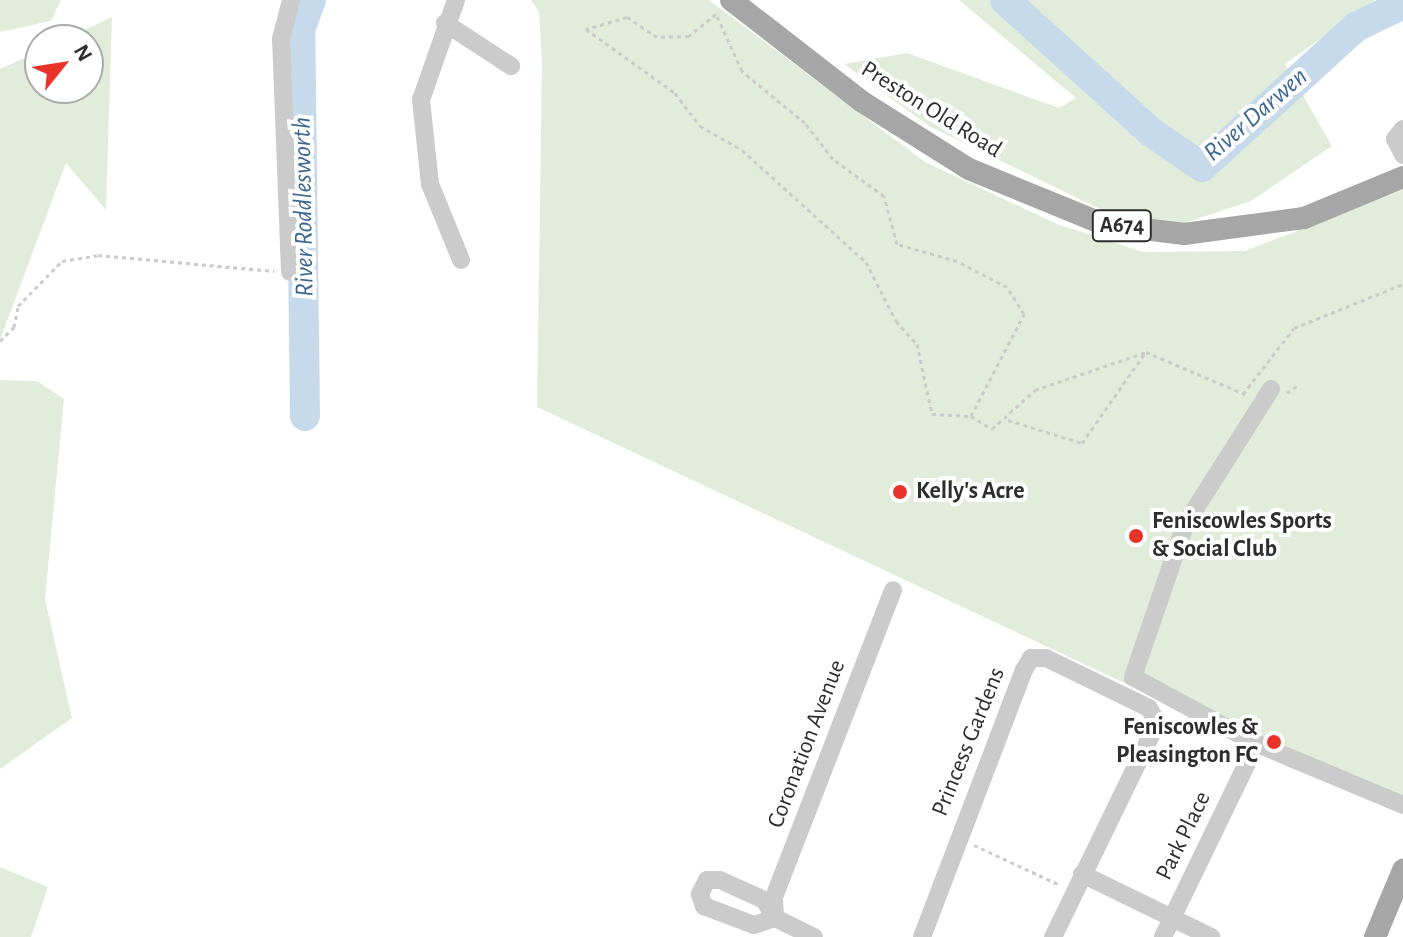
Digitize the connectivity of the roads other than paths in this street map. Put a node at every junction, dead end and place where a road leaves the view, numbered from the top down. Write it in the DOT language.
graph roads {
  1 [pos="291,0"];
  2 [pos="456,0"];
  3 [pos="731,0"];
  4 [pos="445,23"];
  5 [pos="511,66"];
  6 [pos="1403,129"];
  7 [pos="1403,155"];
  8 [pos="1403,177"];
  9 [pos="461,260"];
  10 [pos="290,272"];
  11 [pos="1258,394"];
  12 [pos="893,590"];
  13 [pos="1250,757"];
  14 [pos="1403,805"];
  15 [pos="1401,878"];
  16 [pos="1078,883"];
  17 [pos="1171,918"];
  18 [pos="814,937"];
  19 [pos="922,937"];
  20 [pos="1053,937"];
  21 [pos="1163,937"];
  22 [pos="1211,937"];
  23 [pos="1375,937"];
  1 -- 10 [label="street"];
  2 -- 4 [label="street"];
  3 -- 8 [label="main road, Preston Old Road / A674"];
  4 -- 5 [label="street"];
  4 -- 9 [label="street"];
  6 -- 7 [label="street"];
  11 -- 14 [label="street"];
  12 -- 18 [label="street, Coronation Avenue"];
  13 -- 17 [label="street, Park Place"];
  15 -- 23 [label="main road"];
  16 -- 17 [label="street"];
  16 -- 19 [label="street, Princess Gardens"];
  16 -- 20 [label="street, Princess Gardens"];
  17 -- 21 [label="street, Park Place"];
  17 -- 22 [label="street"];
}
